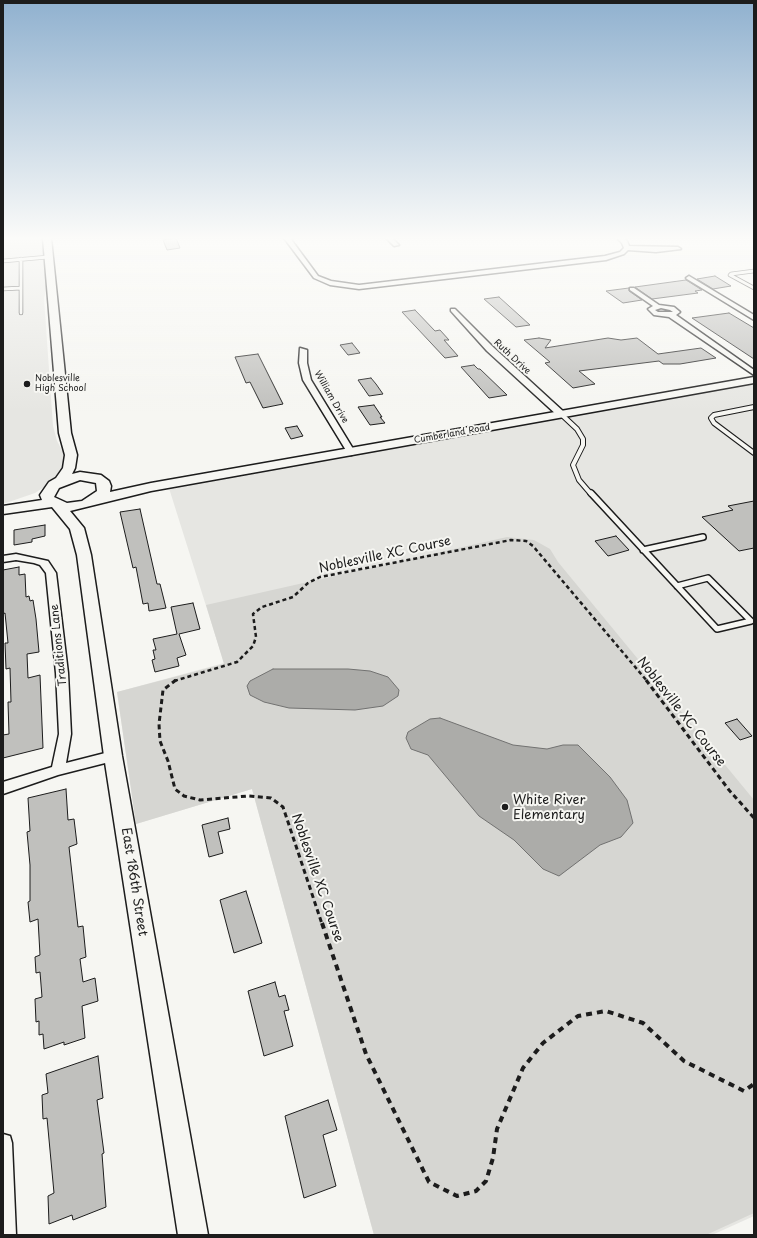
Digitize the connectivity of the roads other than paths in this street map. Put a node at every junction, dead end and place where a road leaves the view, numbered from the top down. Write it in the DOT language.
graph roads {
  1 [pos="21,296"];
  2 [pos="52,296"];
  3 [pos="642,296"];
  4 [pos="718,296"];
  5 [pos="453,310"];
  6 [pos="21,313"];
  7 [pos="754,318"];
  8 [pos="303,350"];
  9 [pos="754,373"];
  10 [pos="754,380"];
  11 [pos="754,407"];
  12 [pos="561,414"];
  13 [pos="351,452"];
  14 [pos="754,452"];
  15 [pos="71,455"];
  16 [pos="89,476"];
  17 [pos="61,480"];
  18 [pos="102,481"];
  19 [pos="151,487"];
  20 [pos="49,490"];
  21 [pos="90,502"];
  22 [pos="56,504"];
  23 [pos="3,509"];
  24 [pos="77,528"];
  25 [pos="703,537"];
  26 [pos="643,550"];
  27 [pos="3,559"];
  28 [pos="677,586"];
  29 [pos="113,756"];
  30 [pos="58,770"];
  31 [pos="3,788"];
  32 [pos="3,1155"];
  33 [pos="6,1235"];
  34 [pos="193,1235"];
  1 -- 6 [label="lane"];
  2 -- 15 [label="street"];
  3 -- 9 [label="street"];
  4 -- 7 [label="street"];
  5 -- 12 [label="street, Ruth Drive"];
  8 -- 13 [label="street, William Drive"];
  10 -- 12 [label="street, Cumberland Road"];
  11 -- 14 [label="lane"];
  12 -- 13 [label="street, Cumberland Road"];
  12 -- 26 [label="lane"];
  13 -- 19 [label="street, Cumberland Road"];
  15 -- 16 [label="street"];
  15 -- 17 [label="street"];
  16 -- 17 [label="street"];
  16 -- 18 [label="street, Cumberland Road"];
  17 -- 20 [label="street"];
  18 -- 19 [label="street, Cumberland Road"];
  18 -- 21 [label="street"];
  19 -- 21 [label="street, Cumberland Road"];
  20 -- 22 [label="street"];
  20 -- 23 [label="street"];
  21 -- 22 [label="street, Cumberland Road"];
  21 -- 24 [label="street"];
  22 -- 23 [label="street"];
  22 -- 24 [label="street, East 186th Street"];
  24 -- 29 [label="street, East 186th Street"];
  25 -- 26 [label="lane"];
  26 -- 28 [label="lane"];
  27 -- 30 [label="street, Traditions Lane"];
  28 -- 28 [label="lane"];
  29 -- 30 [label="street"];
  29 -- 34 [label="street, East 186th Street"];
  30 -- 31 [label="street"];
  32 -- 33 [label="street"];
}
